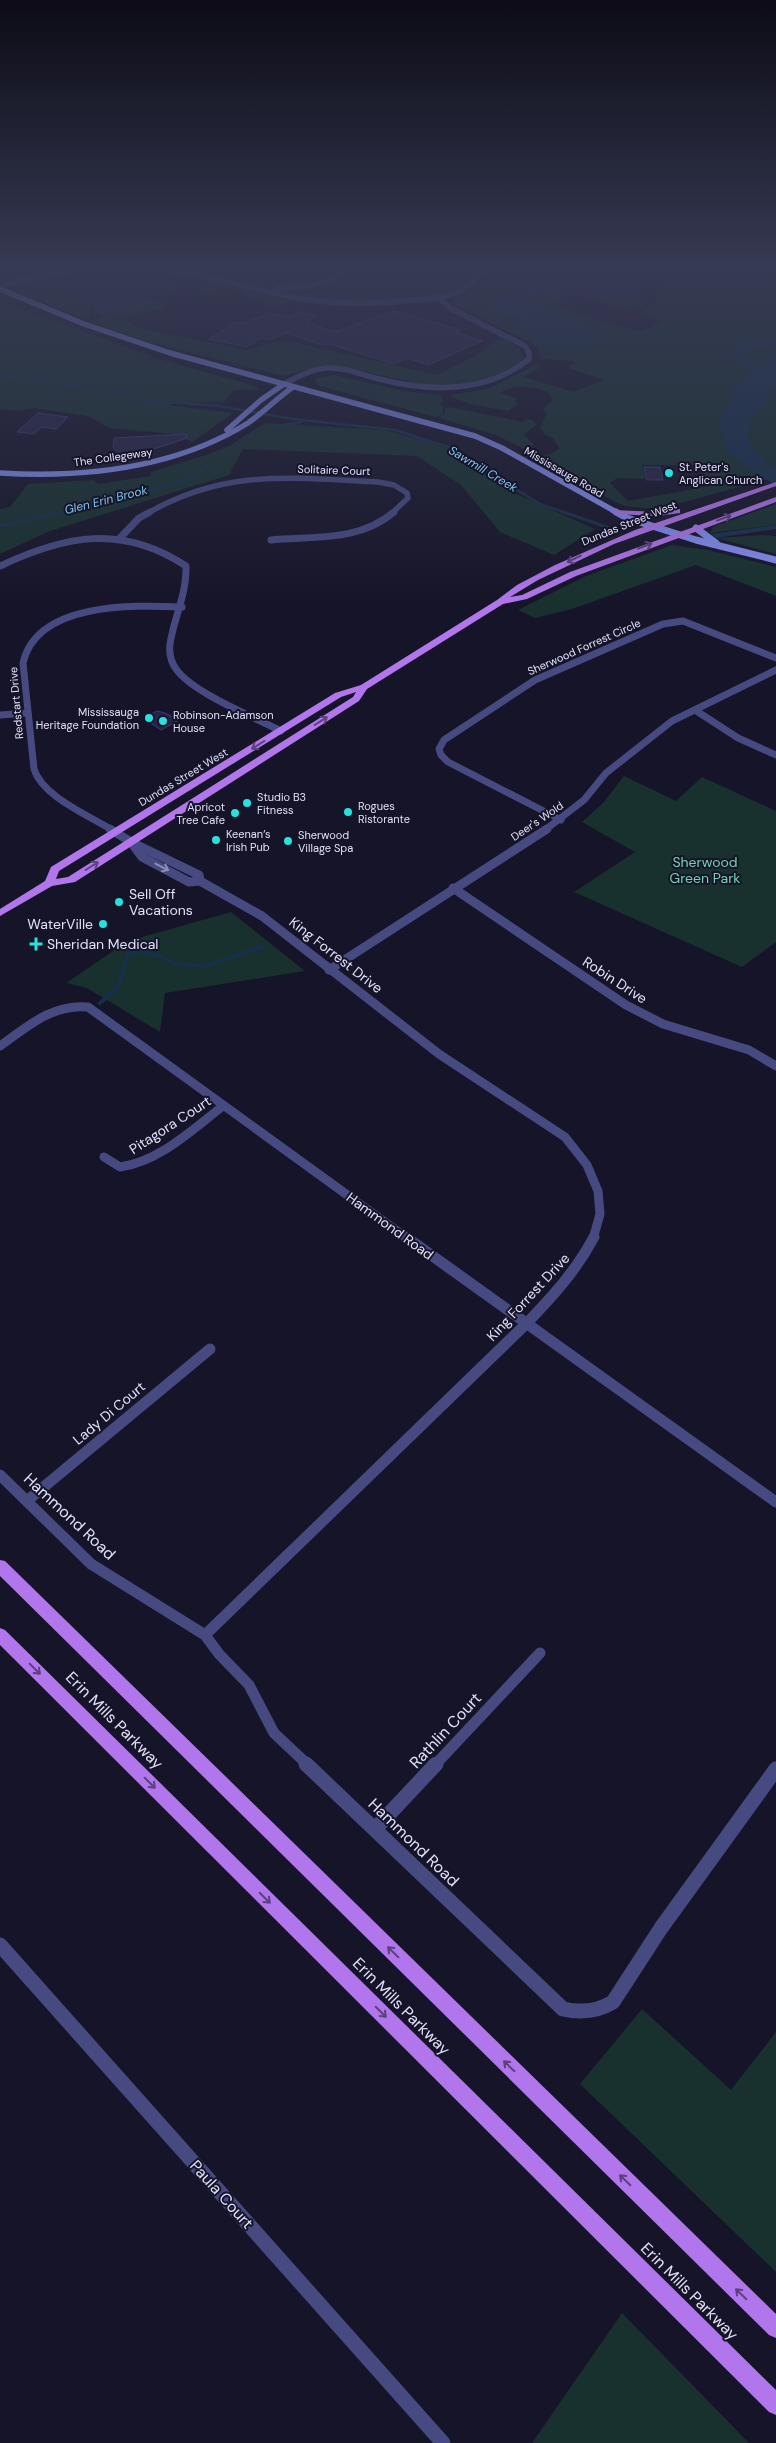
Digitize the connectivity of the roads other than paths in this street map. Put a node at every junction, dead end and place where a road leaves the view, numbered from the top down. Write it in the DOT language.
graph roads {
  1 [pos="270,380"];
  2 [pos="293,380"];
  3 [pos="305,380"];
  4 [pos="382,380"];
  5 [pos="491,380"];
  6 [pos="284,384"];
  7 [pos="293,387"];
  8 [pos="223,435"];
  9 [pos="0,473"];
  10 [pos="776,484"];
  11 [pos="774,500"];
  12 [pos="697,510"];
  13 [pos="614,512"];
  14 [pos="652,527"];
  15 [pos="696,528"];
  16 [pos="678,534"];
  17 [pos="120,538"];
  18 [pos="271,540"];
  19 [pos="718,546"];
  20 [pos="776,560"];
  21 [pos="0,566"];
  22 [pos="500,602"];
  23 [pos="182,607"];
  24 [pos="776,658"];
  25 [pos="776,670"];
  26 [pos="364,687"];
  27 [pos="695,710"];
  28 [pos="28,713"];
  29 [pos="0,715"];
  30 [pos="282,731"];
  31 [pos="776,755"];
  32 [pos="562,820"];
  33 [pos="116,832"];
  34 [pos="131,842"];
  35 [pos="49,883"];
  36 [pos="453,888"];
  37 [pos="0,913"];
  38 [pos="329,970"];
  39 [pos="0,1046"];
  40 [pos="776,1066"];
  41 [pos="224,1106"];
  42 [pos="104,1157"];
  43 [pos="526,1324"];
  44 [pos="210,1349"];
  45 [pos="0,1475"];
  46 [pos="28,1500"];
  47 [pos="776,1502"];
  48 [pos="0,1566"];
  49 [pos="0,1635"];
  50 [pos="205,1635"];
  51 [pos="540,1654"];
  52 [pos="776,1769"];
  53 [pos="375,1829"];
  54 [pos="0,1945"];
  55 [pos="776,2328"];
  56 [pos="776,2405"];
  57 [pos="443,2443"];
  1 -- 6 [label="main road, Mississauga Road"];
  2 -- 6 [label="street, The Collegeway"];
  3 -- 7 [label="street, The Collegeway"];
  4 -- 5 [label="street, The Collegeway"];
  6 -- 7 [label="main road, Mississauga Road"];
  6 -- 8 [label="main road, The Collegeway"];
  7 -- 8 [label="main road, The Collegeway"];
  7 -- 13 [label="main road, Mississauga Road"];
  8 -- 9 [label="main road, The Collegeway"];
  10 -- 12 [label="main road, Dundas Street West"];
  15 -- 11 [label="main road, Dundas Street West, one-way"];
  12 -- 13 [label="main road"];
  12 -- 14 [label="main road, Dundas Street West"];
  13 -- 14 [label="main road, Mississauga Road"];
  14 -- 16 [label="main road, Mississauga Road"];
  14 -- 22 [label="main road, Dundas Street West, one-way"];
  15 -- 16 [label="main road, Dundas Street West"];
  15 -- 19 [label="main road"];
  16 -- 19 [label="main road, Mississauga Road"];
  22 -- 16 [label="main road, Dundas Street West, one-way"];
  17 -- 18 [label="street, Solitaire Court"];
  17 -- 21 [label="street"];
  17 -- 23 [label="street"];
  19 -- 20 [label="main road, Mississauga Road"];
  22 -- 26 [label="main road, Dundas Street West"];
  23 -- 28 [label="street, Redstart Drive"];
  23 -- 30 [label="street"];
  24 -- 32 [label="street, Sherwood Forrest Circle"];
  25 -- 27 [label="street, Deer's Wold"];
  26 -- 30 [label="main road, Dundas Street West"];
  34 -- 26 [label="main road, Dundas Street West, one-way"];
  27 -- 31 [label="street"];
  27 -- 32 [label="street, Deer's Wold"];
  28 -- 29 [label="street"];
  28 -- 33 [label="street, Redstart Drive"];
  30 -- 33 [label="main road, Dundas Street West, one-way"];
  32 -- 36 [label="street, Deer's Wold"];
  33 -- 34 [label="street, Redstart Drive"];
  33 -- 35 [label="main road, Dundas Street West"];
  35 -- 34 [label="main road, Dundas Street West, one-way"];
  34 -- 38 [label="street, King Forrest Drive"];
  35 -- 37 [label="main road, Dundas Street West"];
  36 -- 38 [label="street, Deer's Wold"];
  36 -- 40 [label="street, Robin Drive"];
  38 -- 43 [label="street, King Forrest Drive"];
  39 -- 41 [label="street, Hammond Road"];
  41 -- 42 [label="street, Pitagora Court"];
  41 -- 43 [label="street, Hammond Road"];
  43 -- 47 [label="street, Hammond Road"];
  43 -- 50 [label="street, King Forrest Drive"];
  44 -- 46 [label="street, Lady Di Court"];
  45 -- 46 [label="street, Hammond Road"];
  46 -- 50 [label="street, Hammond Road"];
  55 -- 48 [label="main road, Erin Mills Parkway, one-way"];
  49 -- 56 [label="main road, Erin Mills Parkway, one-way"];
  50 -- 53 [label="street, Hammond Road"];
  51 -- 53 [label="street, Rathlin Court"];
  52 -- 53 [label="street, Hammond Road"];
  54 -- 57 [label="street, Paula Court"];
}
